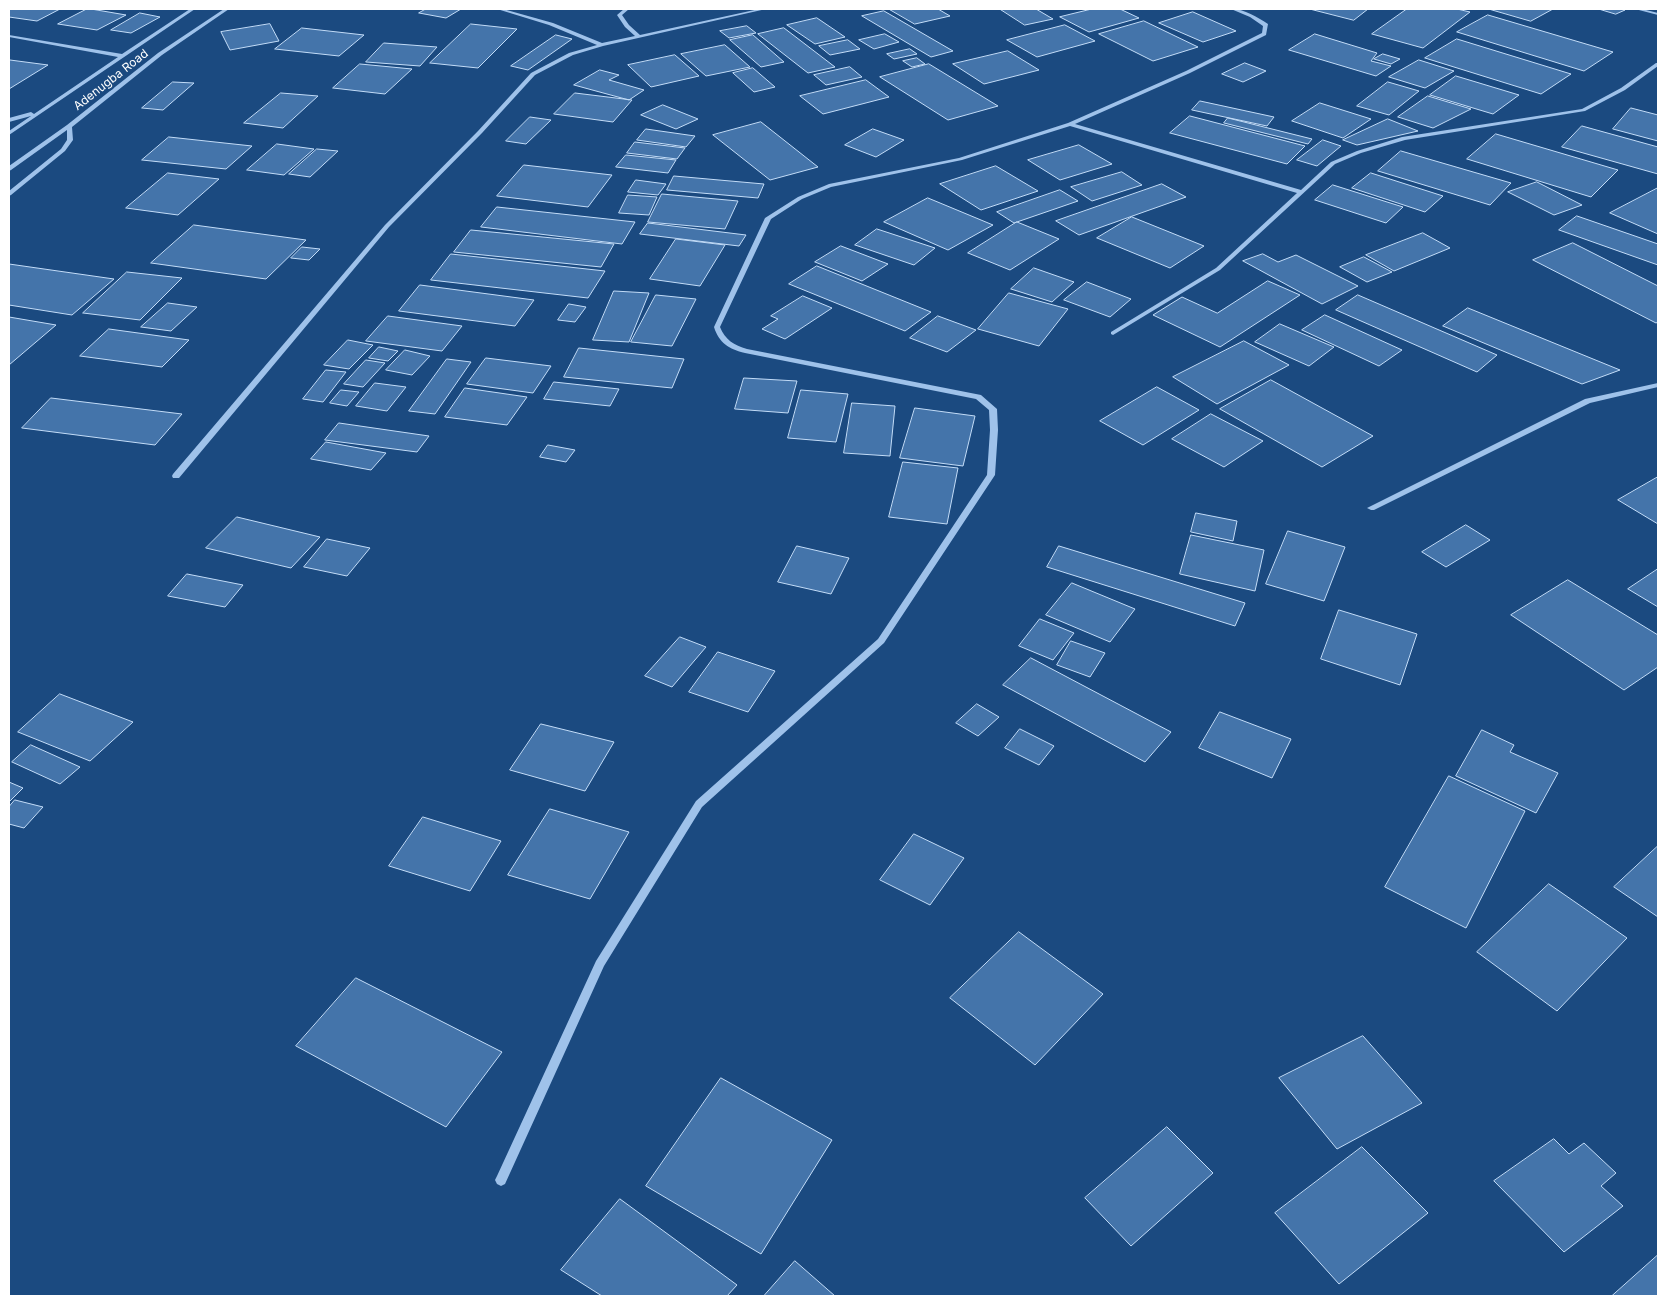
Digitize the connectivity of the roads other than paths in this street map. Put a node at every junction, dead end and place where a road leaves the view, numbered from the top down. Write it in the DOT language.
graph roads {
  1 [pos="193,9"];
  2 [pos="227,9"];
  3 [pos="499,9"];
  4 [pos="626,9"];
  5 [pos="764,9"];
  6 [pos="1233,9"];
  7 [pos="1637,9"];
  8 [pos="1658,14"];
  9 [pos="9,36"];
  10 [pos="639,37"];
  11 [pos="602,45"];
  12 [pos="122,56"];
  13 [pos="1658,64"];
  14 [pos="36,113"];
  15 [pos="9,120"];
  16 [pos="1070,124"];
  17 [pos="69,126"];
  18 [pos="9,133"];
  19 [pos="9,169"];
  20 [pos="1302,192"];
  21 [pos="9,194"];
  22 [pos="1112,332"];
  23 [pos="1658,385"];
  24 [pos="176,476"];
  25 [pos="1371,508"];
  26 [pos="501,1180"];
  1 -- 12 [label="street, Adenugba Road"];
  2 -- 17 [label="street, Adenugba Road"];
  3 -- 11 [label="street"];
  4 -- 10 [label="street"];
  5 -- 10 [label="street"];
  6 -- 16 [label="street"];
  7 -- 8 [label="street"];
  9 -- 12 [label="street"];
  10 -- 11 [label="street"];
  11 -- 24 [label="street"];
  12 -- 14 [label="street, Adenugba Road"];
  13 -- 20 [label="street"];
  14 -- 15 [label="street"];
  14 -- 18 [label="street, Adenugba Road"];
  16 -- 20 [label="street"];
  16 -- 26 [label="street"];
  17 -- 19 [label="street, Adenugba Road"];
  17 -- 21 [label="street"];
  20 -- 22 [label="street"];
  23 -- 25 [label="street"];
}
